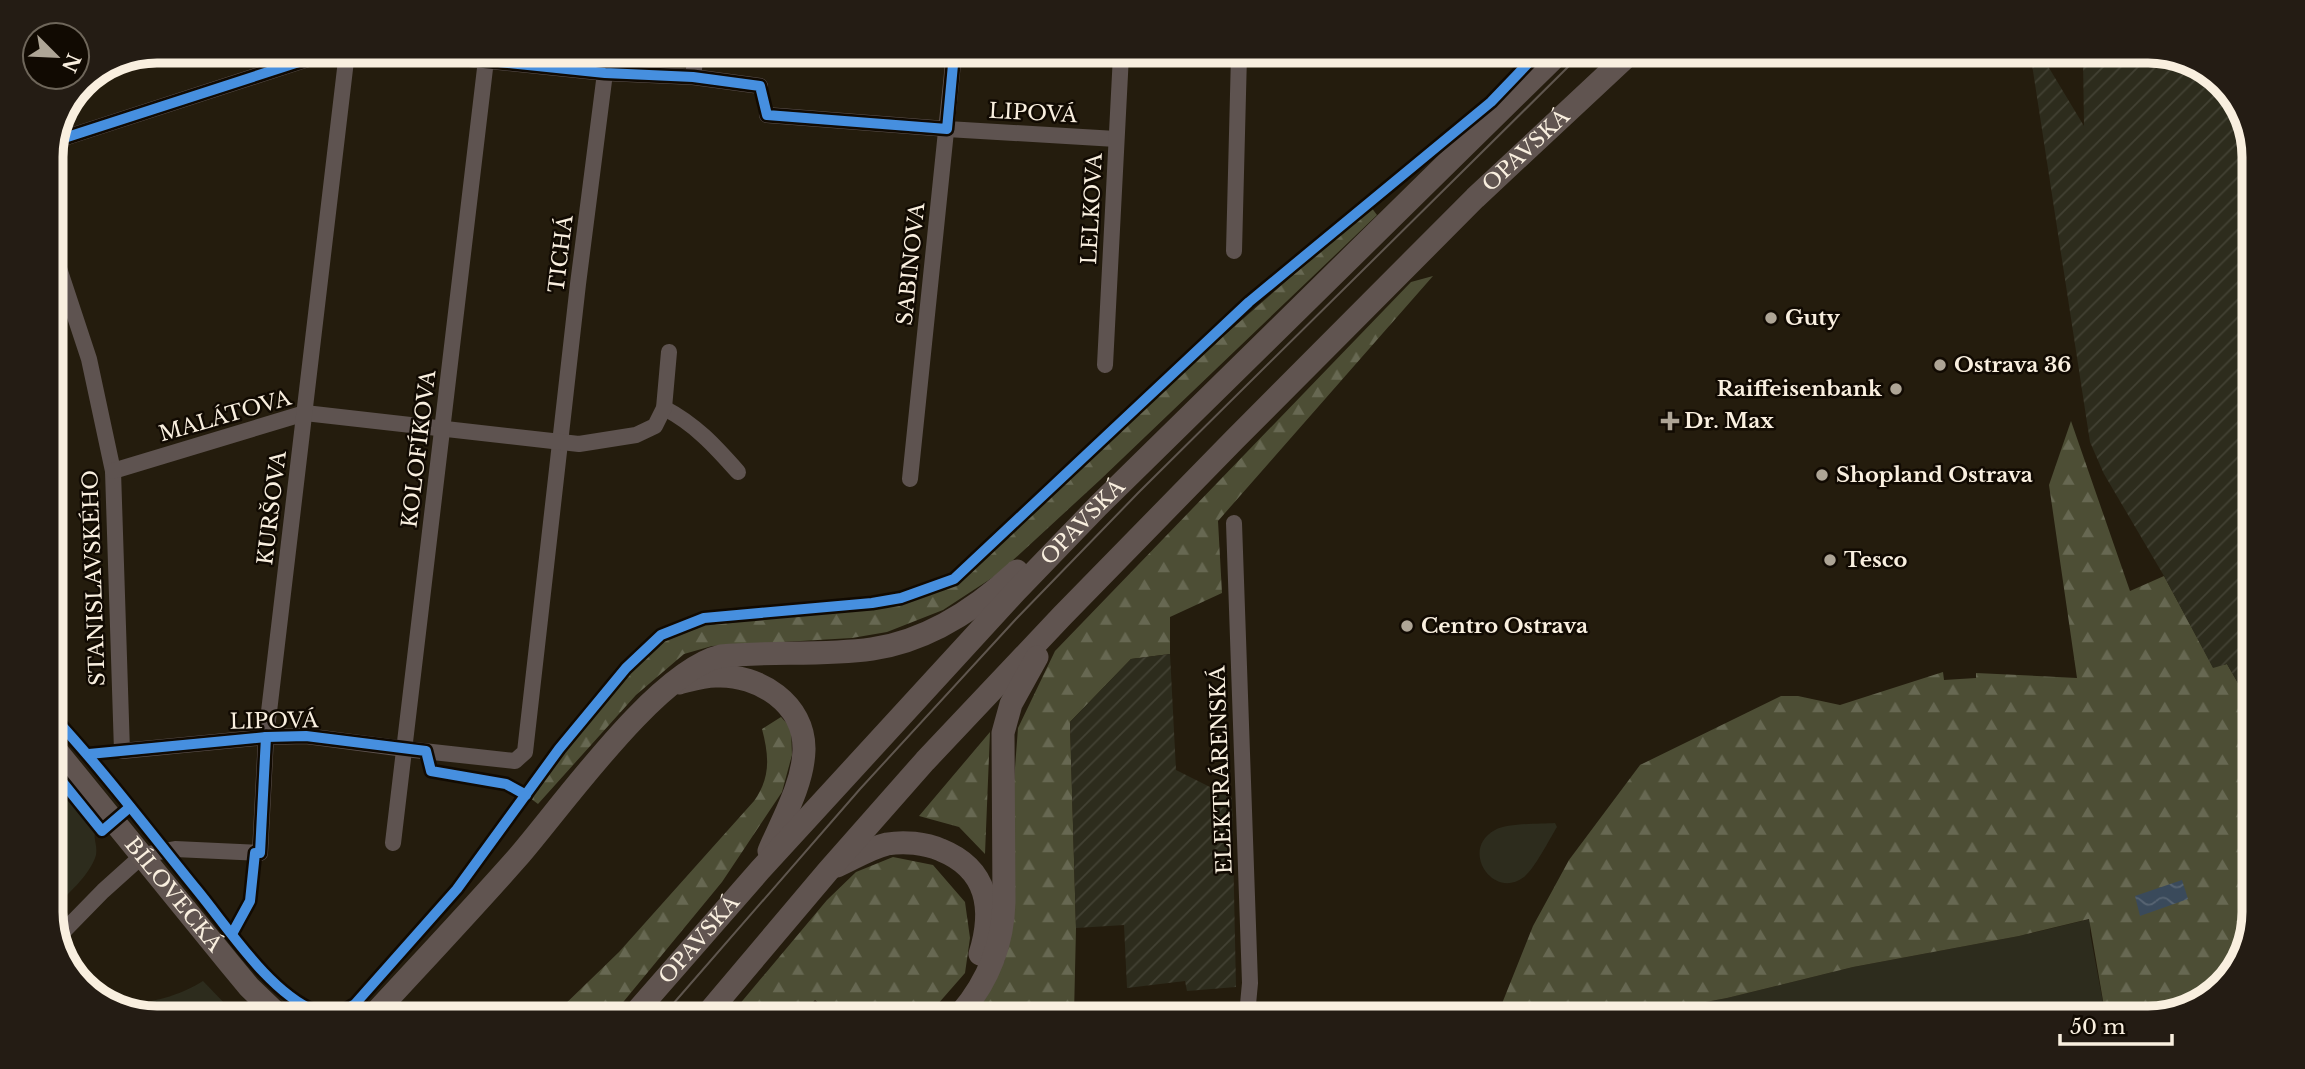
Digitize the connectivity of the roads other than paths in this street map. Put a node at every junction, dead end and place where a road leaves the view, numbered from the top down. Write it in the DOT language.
graph roads {
  1 [pos="295,63"];
  2 [pos="346,63"];
  3 [pos="486,63"];
  4 [pos="555,63"];
  5 [pos="695,63"];
  6 [pos="953,63"];
  7 [pos="1121,63"];
  8 [pos="1240,63"];
  9 [pos="1550,63"];
  10 [pos="1620,63"];
  11 [pos="605,73"];
  12 [pos="693,77"];
  13 [pos="760,86"];
  14 [pos="768,115"];
  15 [pos="947,130"];
  16 [pos="65,138"];
  17 [pos="1116,139"];
  18 [pos="1234,251"];
  19 [pos="63,280"];
  20 [pos="669,352"];
  21 [pos="1105,365"];
  22 [pos="664,408"];
  23 [pos="305,414"];
  24 [pos="442,428"];
  25 [pos="560,441"];
  26 [pos="113,471"];
  27 [pos="738,472"];
  28 [pos="910,479"];
  29 [pos="1098,506"];
  30 [pos="1234,523"];
  31 [pos="1062,617"];
  32 [pos="673,685"];
  33 [pos="266,737"];
  34 [pos="405,749"];
  35 [pos="122,751"];
  36 [pos="525,752"];
  37 [pos="63,758"];
  38 [pos="393,843"];
  39 [pos="143,855"];
  40 [pos="760,870"];
  41 [pos="828,871"];
  42 [pos="65,930"];
  43 [pos="269,1006"];
  44 [pos="382,1006"];
  45 [pos="641,1006"];
  46 [pos="714,1006"];
  47 [pos="950,1006"];
  48 [pos="966,1006"];
  49 [pos="1248,1006"];
  1 -- 16 [label="street"];
  2 -- 23 [label="street, KURŠOVA"];
  3 -- 24 [label="street, KOLOFÍKOVA"];
  4 -- 11 [label="street"];
  5 -- 12 [label="street"];
  6 -- 15 [label="street, SABINOVA"];
  7 -- 17 [label="street, LELKOVA"];
  8 -- 18 [label="street"];
  9 -- 29 [label="main road, OPAVSKÁ"];
  10 -- 31 [label="main road, OPAVSKÁ"];
  11 -- 12 [label="street"];
  11 -- 25 [label="street, TICHÁ"];
  12 -- 13 [label="street"];
  14 -- 15 [label="street, LIPOVÁ"];
  15 -- 17 [label="street, LIPOVÁ"];
  15 -- 28 [label="street, SABINOVA"];
  17 -- 21 [label="street, LELKOVA"];
  19 -- 26 [label="street, STANISLAVSKÉHO"];
  20 -- 22 [label="street"];
  22 -- 25 [label="street"];
  22 -- 27 [label="street"];
  23 -- 24 [label="street, MALÁTOVA"];
  23 -- 26 [label="street, MALÁTOVA"];
  23 -- 33 [label="street, KURŠOVA"];
  24 -- 25 [label="street, MALÁTOVA"];
  24 -- 34 [label="street, KOLOFÍKOVA"];
  25 -- 36 [label="street, TICHÁ"];
  26 -- 35 [label="street, STANISLAVSKÉHO"];
  29 -- 32 [label="main road"];
  29 -- 40 [label="main road, OPAVSKÁ"];
  30 -- 49 [label="street, ELEKTRÁRENSKÁ"];
  31 -- 41 [label="main road, OPAVSKÁ"];
  31 -- 48 [label="main road"];
  32 -- 40 [label="main road"];
  32 -- 44 [label="main road"];
  33 -- 34 [label="street, LIPOVÁ"];
  33 -- 35 [label="street, LIPOVÁ"];
  33 -- 39 [label="street, KURŠOVA"];
  34 -- 36 [label="street, LIPOVÁ"];
  34 -- 38 [label="street, KOLOFÍKOVA"];
  37 -- 39 [label="main road, BÍLOVECKÁ"];
  39 -- 42 [label="street"];
  39 -- 43 [label="main road, BÍLOVECKÁ"];
  40 -- 45 [label="main road, OPAVSKÁ"];
  41 -- 46 [label="main road, OPAVSKÁ"];
  41 -- 47 [label="main road"];
}
